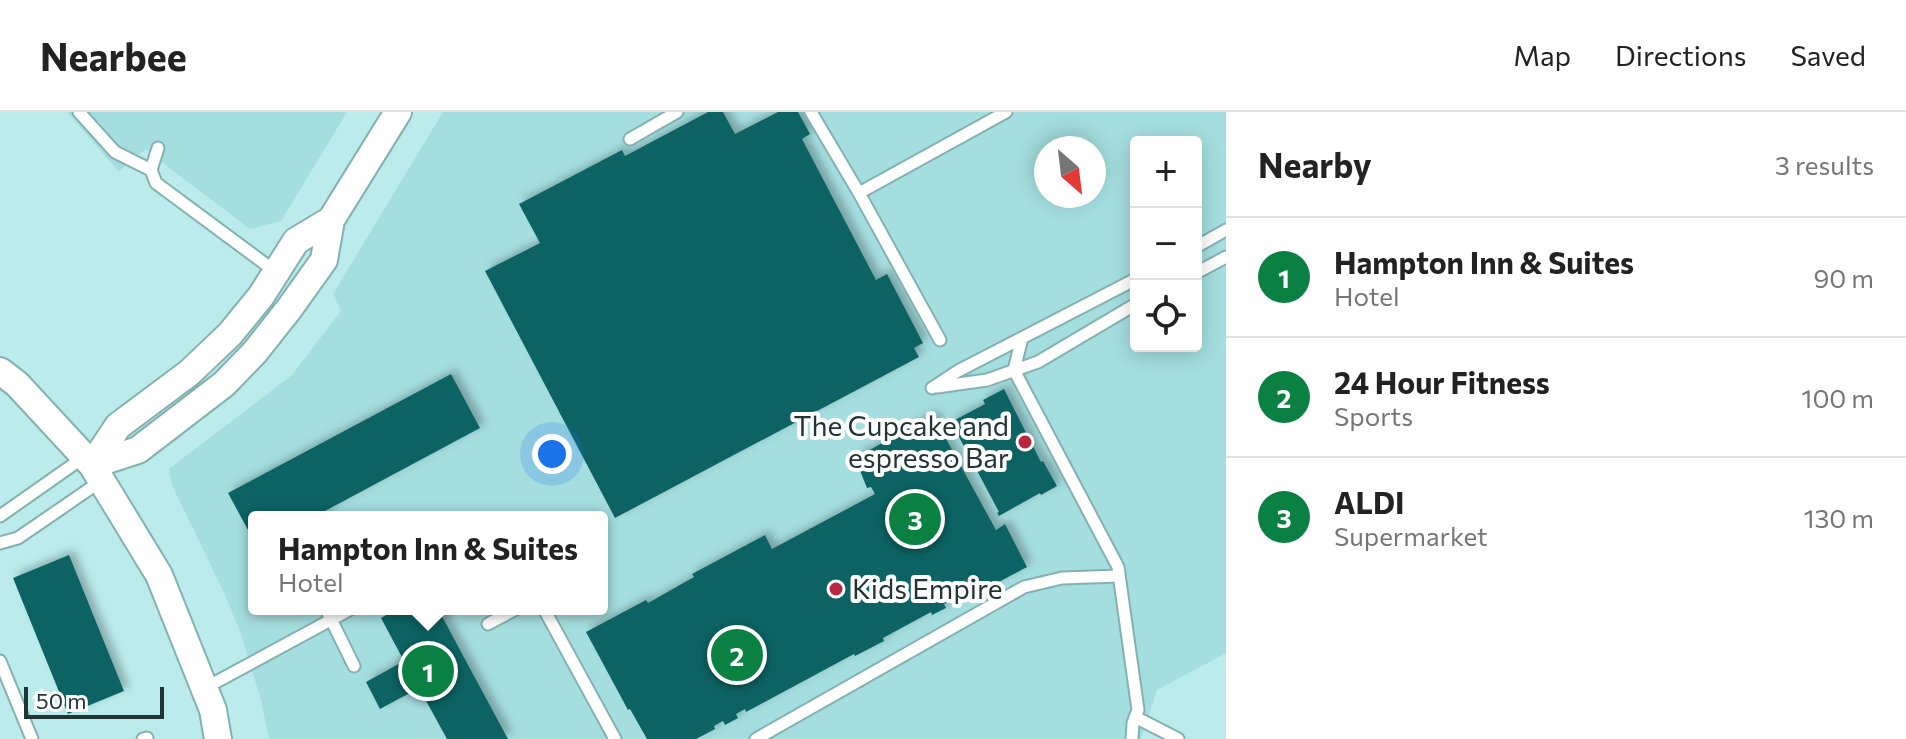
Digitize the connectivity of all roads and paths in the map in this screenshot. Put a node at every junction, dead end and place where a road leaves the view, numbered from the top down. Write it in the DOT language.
graph roads {
  1 [pos="79,112"];
  2 [pos="398,112"];
  3 [pos="677,112"];
  4 [pos="811,112"];
  5 [pos="1006,112"];
  6 [pos="630,139"];
  7 [pos="158,148"];
  8 [pos="151,170"];
  9 [pos="859,193"];
  10 [pos="331,220"];
  11 [pos="1226,230"];
  12 [pos="1202,244"];
  13 [pos="1226,257"];
  14 [pos="1202,270"];
  15 [pos="276,272"];
  16 [pos="1134,280"];
  17 [pos="1130,308"];
  18 [pos="1022,338"];
  19 [pos="940,340"];
  20 [pos="1014,370"];
  21 [pos="0,371"];
  22 [pos="92,468"];
  23 [pos="0,516"];
  24 [pos="0,543"];
  25 [pos="1119,576"];
  26 [pos="327,615"];
  27 [pos="329,615"];
  28 [pos="505,615"];
  29 [pos="547,615"];
  30 [pos="488,624"];
  31 [pos="0,661"];
  32 [pos="354,666"];
  33 [pos="205,689"];
  34 [pos="1135,717"];
  35 [pos="1128,737"];
  36 [pos="32,739"];
  37 [pos="218,739"];
  38 [pos="615,739"];
  39 [pos="756,739"];
  40 [pos="1178,739"];
  1 -- 8 [label="lane"];
  2 -- 10 [label="street"];
  3 -- 6 [label="lane"];
  4 -- 9 [label="lane"];
  5 -- 9 [label="lane"];
  7 -- 8 [label="lane"];
  8 -- 15 [label="lane"];
  9 -- 19 [label="lane"];
  10 -- 15 [label="street"];
  10 -- 22 [label="street"];
  11 -- 12 [label="lane"];
  13 -- 14 [label="lane"];
  15 -- 22 [label="street"];
  16 -- 18 [label="lane"];
  17 -- 20 [label="lane"];
  18 -- 20 [label="lane"];
  18 -- 20 [label="lane"];
  20 -- 25 [label="lane"];
  21 -- 22 [label="street"];
  22 -- 23 [label="lane"];
  22 -- 24 [label="lane"];
  22 -- 33 [label="street"];
  25 -- 34 [label="lane"];
  25 -- 39 [label="lane"];
  26 -- 33 [label="lane"];
  27 -- 32 [label="lane"];
  28 -- 30 [label="lane"];
  29 -- 38 [label="lane"];
  31 -- 36 [label="lane"];
  33 -- 37 [label="street"];
  34 -- 35 [label="lane"];
  34 -- 40 [label="lane"];
}
